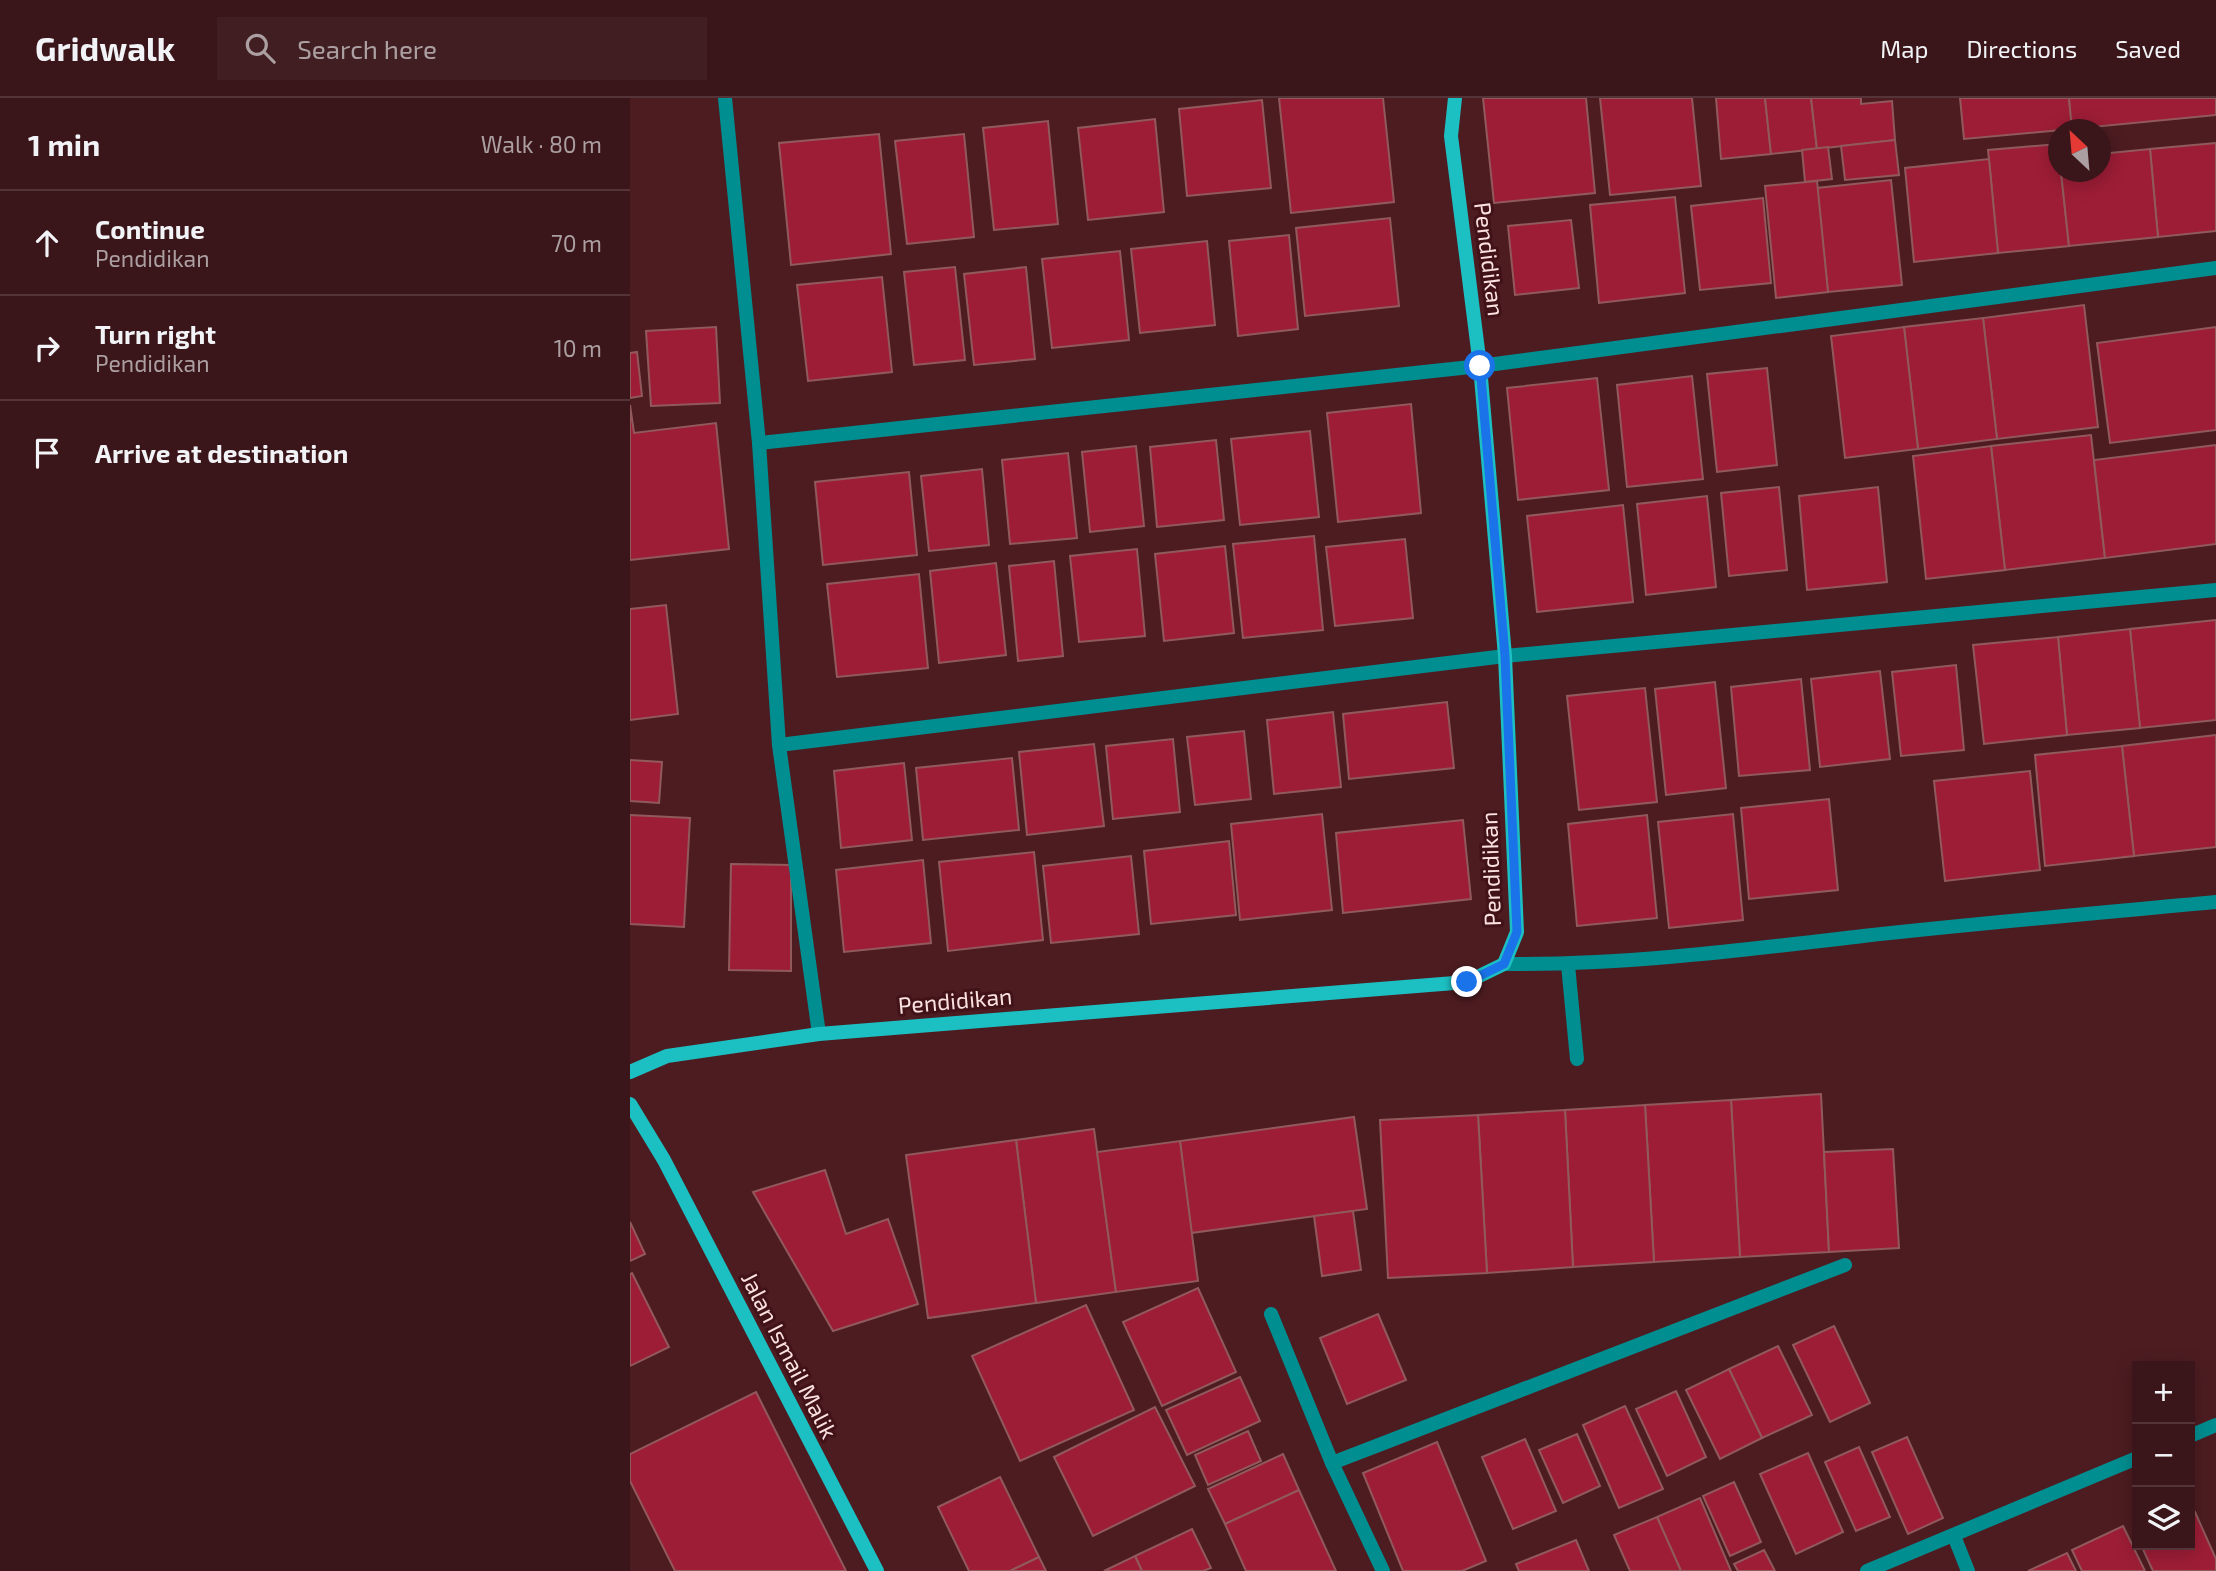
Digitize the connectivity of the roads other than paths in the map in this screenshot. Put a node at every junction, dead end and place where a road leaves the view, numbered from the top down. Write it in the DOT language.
graph roads {
  1 [pos="725,98"];
  2 [pos="1455,98"];
  3 [pos="2216,268"];
  4 [pos="1480,366"];
  5 [pos="759,443"];
  6 [pos="2216,590"];
  7 [pos="1505,656"];
  8 [pos="779,746"];
  9 [pos="2216,902"];
  10 [pos="1504,964"];
  11 [pos="1568,965"];
  12 [pos="819,1034"];
  13 [pos="1577,1059"];
  14 [pos="630,1072"];
  15 [pos="630,1104"];
  16 [pos="1845,1265"];
  17 [pos="1271,1314"];
  18 [pos="2216,1425"];
  19 [pos="2195,1434"];
  20 [pos="2132,1460"];
  21 [pos="1332,1463"];
  22 [pos="1954,1536"];
  23 [pos="877,1571"];
  24 [pos="1383,1571"];
  25 [pos="1867,1571"];
  26 [pos="1968,1571"];
  1 -- 5 [label="street"];
  2 -- 4 [label="street, Pendidikan"];
  3 -- 4 [label="street"];
  4 -- 5 [label="street"];
  4 -- 7 [label="street, Pendidikan"];
  5 -- 8 [label="street"];
  6 -- 7 [label="street"];
  7 -- 8 [label="street"];
  7 -- 10 [label="street, Pendidikan"];
  8 -- 12 [label="street"];
  9 -- 11 [label="street"];
  10 -- 11 [label="street"];
  10 -- 12 [label="street, Pendidikan"];
  11 -- 13 [label="street"];
  12 -- 14 [label="street, Pendidikan"];
  15 -- 23 [label="street, Jalan Ismail Malik"];
  16 -- 21 [label="street"];
  17 -- 21 [label="street"];
  18 -- 19 [label="street"];
  20 -- 22 [label="street"];
  21 -- 24 [label="street"];
  22 -- 25 [label="street"];
  22 -- 26 [label="street"];
}
